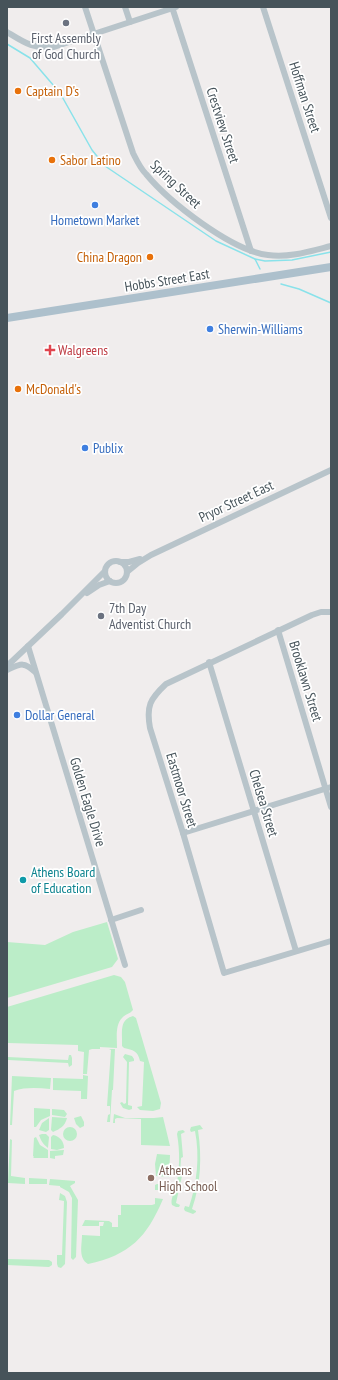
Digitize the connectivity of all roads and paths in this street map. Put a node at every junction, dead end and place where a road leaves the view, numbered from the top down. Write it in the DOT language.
graph roads {
  1 [pos="85,7"];
  2 [pos="125,7"];
  3 [pos="174,7"];
  4 [pos="263,7"];
  5 [pos="130,22"];
  6 [pos="7,32"];
  7 [pos="94,34"];
  8 [pos="331,218"];
  9 [pos="331,246"];
  10 [pos="250,251"];
  11 [pos="331,267"];
  12 [pos="7,318"];
  13 [pos="331,470"];
  14 [pos="151,555"];
  15 [pos="119,562"];
  16 [pos="105,571"];
  17 [pos="127,572"];
  18 [pos="110,581"];
  19 [pos="82,595"];
  20 [pos="331,612"];
  21 [pos="278,630"];
  22 [pos="28,646"];
  23 [pos="209,662"];
  24 [pos="7,666"];
  25 [pos="7,670"];
  26 [pos="37,674"];
  27 [pos="328,788"];
  28 [pos="331,807"];
  29 [pos="254,810"];
  30 [pos="183,833"];
  31 [pos="141,910"];
  32 [pos="111,920"];
  33 [pos="331,941"];
  34 [pos="296,951"];
  35 [pos="125,965"];
  1 -- 7 [label="street, Spring Street"];
  2 -- 5 [label="street"];
  3 -- 5 [label="street"];
  3 -- 10 [label="street, Crestview Street"];
  4 -- 8 [label="street, Hoffman Street"];
  5 -- 7 [label="street"];
  6 -- 7 [label="street"];
  7 -- 10 [label="street, Spring Street"];
  9 -- 10 [label="street, Spring Street"];
  11 -- 12 [label="main road, Hobbs Street East"];
  13 -- 14 [label="street, Pryor Street East"];
  14 -- 15 [label="street, Pryor Street East"];
  14 -- 17 [label="street, Pryor Street East"];
  15 -- 16 [label="street"];
  15 -- 17 [label="street"];
  16 -- 18 [label="street"];
  16 -- 19 [label="street"];
  17 -- 18 [label="street"];
  18 -- 19 [label="street"];
  19 -- 22 [label="street"];
  20 -- 21 [label="street, Eastmoor Street"];
  21 -- 23 [label="street, Eastmoor Street"];
  21 -- 27 [label="street, Brooklawn Street"];
  22 -- 24 [label="street"];
  22 -- 26 [label="street, Golden Eagle Drive"];
  23 -- 29 [label="street, Chelsea Street"];
  23 -- 30 [label="street, Eastmoor Street"];
  25 -- 26 [label="street"];
  26 -- 32 [label="street, Golden Eagle Drive"];
  27 -- 28 [label="street, Brooklawn Street"];
  27 -- 29 [label="street"];
  29 -- 30 [label="street"];
  29 -- 34 [label="street, Chelsea Street"];
  30 -- 34 [label="street, Eastmoor Street"];
  31 -- 32 [label="street"];
  32 -- 35 [label="street, Golden Eagle Drive"];
  33 -- 34 [label="street, Eastmoor Street"];
}
